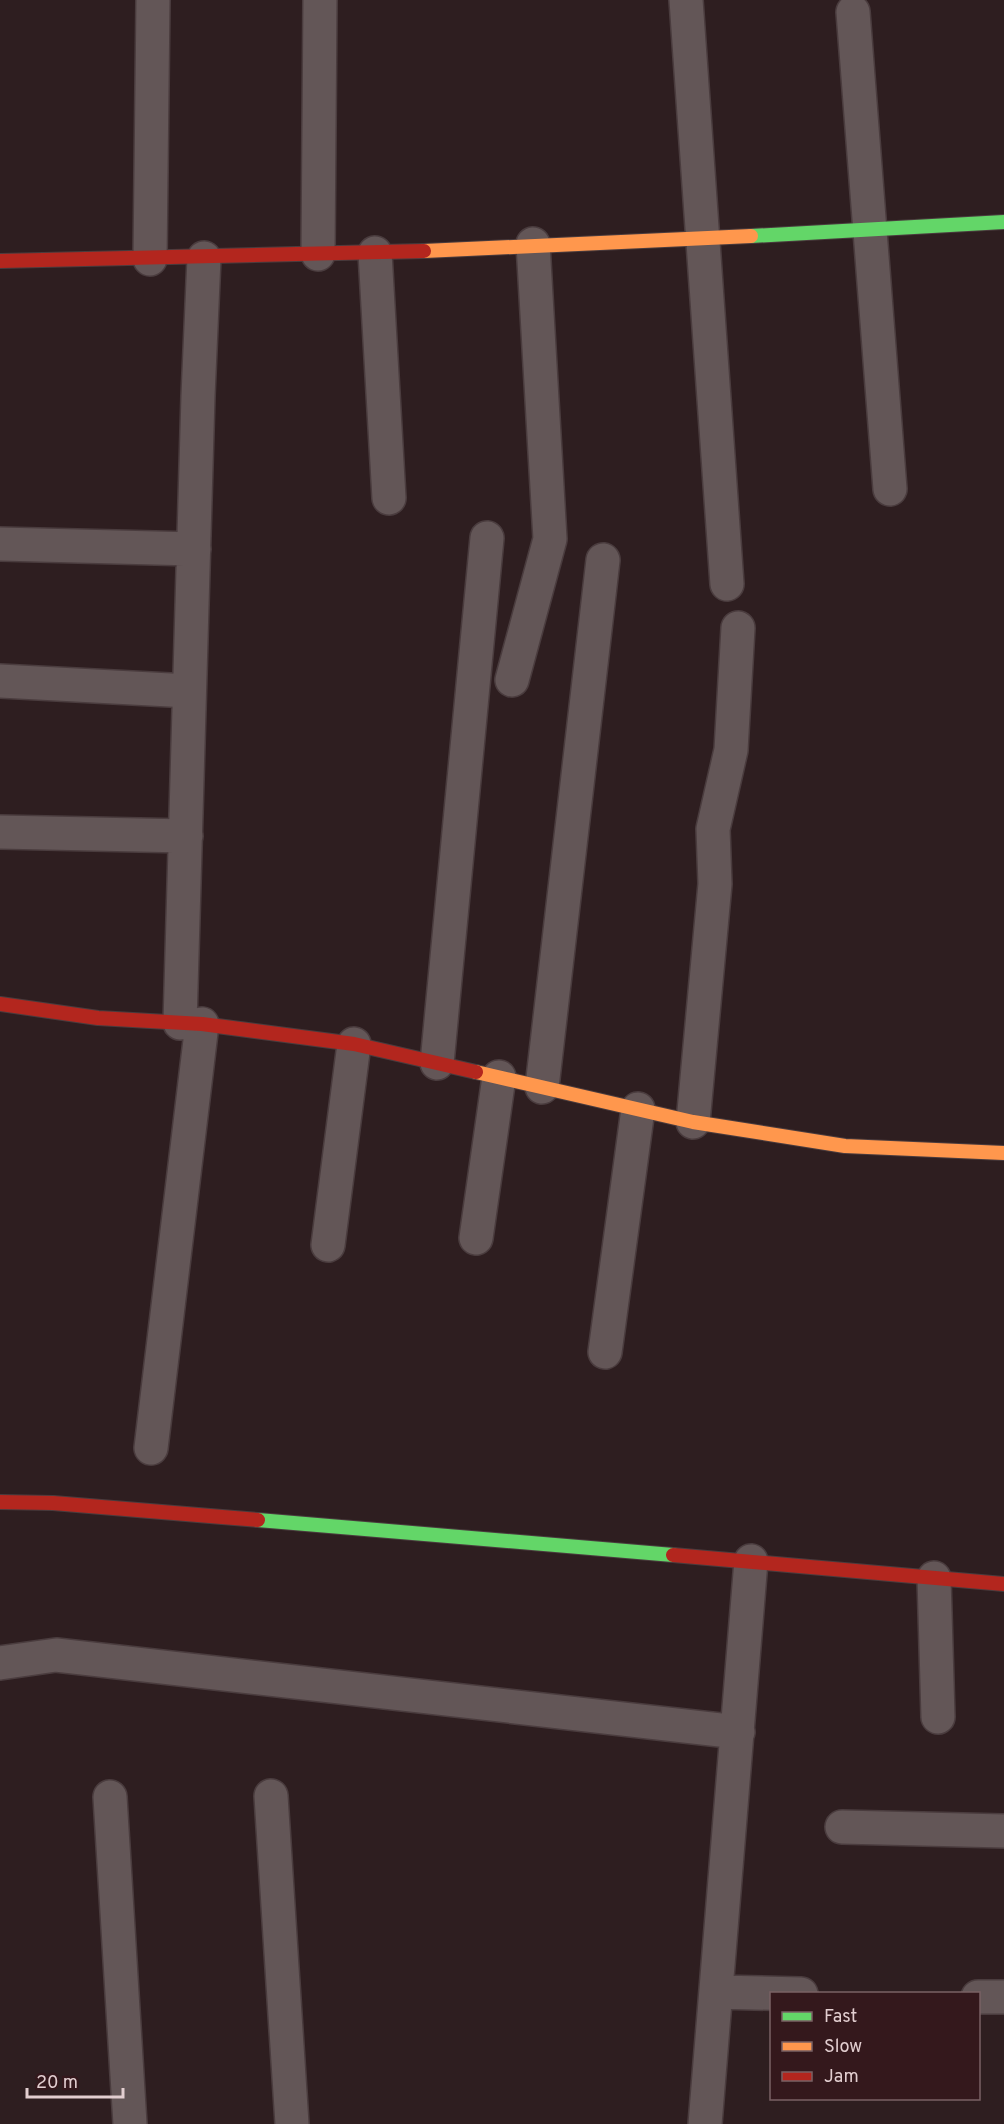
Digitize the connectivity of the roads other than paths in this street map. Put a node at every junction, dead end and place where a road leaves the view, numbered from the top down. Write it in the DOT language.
graph roads {
  1 [pos="153,0"];
  2 [pos="320,0"];
  3 [pos="686,0"];
  4 [pos="853,12"];
  5 [pos="1004,222"];
  6 [pos="870,231"];
  7 [pos="702,239"];
  8 [pos="534,244"];
  9 [pos="375,253"];
  10 [pos="318,254"];
  11 [pos="204,258"];
  12 [pos="150,259"];
  13 [pos="0,261"];
  14 [pos="890,489"];
  15 [pos="389,498"];
  16 [pos="487,537"];
  17 [pos="0,544"];
  18 [pos="194,549"];
  19 [pos="603,560"];
  20 [pos="727,584"];
  21 [pos="738,628"];
  22 [pos="512,680"];
  23 [pos="0,681"];
  24 [pos="189,691"];
  25 [pos="0,831"];
  26 [pos="186,836"];
  27 [pos="0,1004"];
  28 [pos="191,1023"];
  29 [pos="354,1044"];
  30 [pos="436,1062"];
  31 [pos="499,1077"];
  32 [pos="542,1087"];
  33 [pos="638,1109"];
  34 [pos="693,1122"];
  35 [pos="1004,1153"];
  36 [pos="476,1238"];
  37 [pos="328,1245"];
  38 [pos="605,1352"];
  39 [pos="150,1448"];
  40 [pos="0,1502"];
  41 [pos="751,1561"];
  42 [pos="934,1578"];
  43 [pos="1004,1584"];
  44 [pos="0,1664"];
  45 [pos="938,1717"];
  46 [pos="738,1732"];
  47 [pos="271,1796"];
  48 [pos="110,1797"];
  49 [pos="842,1827"];
  50 [pos="1004,1831"];
  51 [pos="716,1992"];
  52 [pos="770,1993"];
  53 [pos="980,1997"];
  54 [pos="1004,1997"];
  55 [pos="130,2124"];
  56 [pos="292,2124"];
  57 [pos="705,2124"];
  1 -- 12 [label="street"];
  2 -- 10 [label="street"];
  3 -- 7 [label="street"];
  4 -- 6 [label="street"];
  5 -- 6 [label="street"];
  6 -- 7 [label="street"];
  6 -- 14 [label="street"];
  7 -- 8 [label="street"];
  7 -- 20 [label="street"];
  8 -- 9 [label="street"];
  8 -- 22 [label="street"];
  9 -- 10 [label="street"];
  9 -- 15 [label="street"];
  10 -- 11 [label="street"];
  11 -- 12 [label="street"];
  11 -- 18 [label="street"];
  12 -- 13 [label="street"];
  16 -- 30 [label="street"];
  17 -- 18 [label="street"];
  18 -- 24 [label="street"];
  19 -- 32 [label="street"];
  21 -- 34 [label="street"];
  23 -- 24 [label="street"];
  24 -- 26 [label="street"];
  25 -- 26 [label="street"];
  26 -- 28 [label="street"];
  27 -- 28 [label="street"];
  28 -- 29 [label="street"];
  28 -- 39 [label="street"];
  29 -- 30 [label="street"];
  29 -- 37 [label="street"];
  30 -- 31 [label="street"];
  31 -- 32 [label="street"];
  31 -- 36 [label="street"];
  32 -- 33 [label="street"];
  33 -- 34 [label="street"];
  33 -- 38 [label="street"];
  34 -- 35 [label="street"];
  40 -- 41 [label="street"];
  41 -- 42 [label="street"];
  41 -- 46 [label="street"];
  42 -- 43 [label="street"];
  42 -- 45 [label="street"];
  44 -- 46 [label="street"];
  46 -- 51 [label="street"];
  47 -- 56 [label="street"];
  48 -- 55 [label="street"];
  49 -- 50 [label="street"];
  51 -- 52 [label="street"];
  51 -- 57 [label="street"];
  53 -- 54 [label="street"];
}
